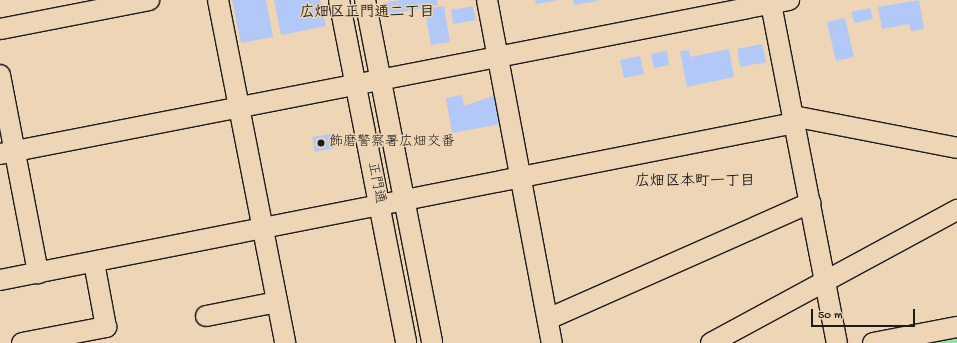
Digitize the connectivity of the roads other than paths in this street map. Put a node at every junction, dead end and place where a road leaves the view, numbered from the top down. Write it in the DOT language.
graph roads {
  1 [pos="149,0"];
  2 [pos="218,0"];
  3 [pos="339,0"];
  4 [pos="365,0"];
  5 [pos="487,0"];
  6 [pos="780,2"];
  7 [pos="0,29"];
  8 [pos="498,57"];
  9 [pos="0,75"];
  10 [pos="380,80"];
  11 [pos="356,84"];
  12 [pos="239,107"];
  13 [pos="793,119"];
  14 [pos="957,148"];
  15 [pos="7,152"];
  16 [pos="519,176"];
  17 [pos="404,201"];
  18 [pos="810,203"];
  19 [pos="380,205"];
  20 [pos="957,210"];
  21 [pos="262,228"];
  22 [pos="94,262"];
  23 [pos="38,272"];
  24 [pos="0,280"];
  25 [pos="825,282"];
  26 [pos="277,302"];
  27 [pos="206,316"];
  28 [pos="548,319"];
  29 [pos="957,327"];
  30 [pos="22,343"];
  31 [pos="285,343"];
  32 [pos="406,343"];
  33 [pos="432,343"];
  34 [pos="552,343"];
  35 [pos="711,343"];
  36 [pos="837,343"];
  37 [pos="873,343"];
  1 -- 7 [label="street"];
  2 -- 12 [label="street"];
  3 -- 11 [label="street, 正門通"];
  4 -- 10 [label="street, 正門通"];
  5 -- 8 [label="street"];
  6 -- 8 [label="street"];
  6 -- 13 [label="street"];
  8 -- 10 [label="street"];
  8 -- 16 [label="street"];
  9 -- 15 [label="street"];
  10 -- 11 [label="street"];
  10 -- 17 [label="street, 正門通"];
  11 -- 12 [label="street"];
  11 -- 19 [label="street, 正門通"];
  12 -- 15 [label="street"];
  12 -- 21 [label="street"];
  13 -- 14 [label="street"];
  13 -- 16 [label="street"];
  13 -- 18 [label="street"];
  15 -- 23 [label="street"];
  16 -- 17 [label="street"];
  16 -- 28 [label="street"];
  17 -- 19 [label="street"];
  17 -- 33 [label="street, 正門通"];
  18 -- 25 [label="street"];
  18 -- 28 [label="street"];
  19 -- 21 [label="street"];
  19 -- 32 [label="street, 正門通"];
  20 -- 25 [label="street"];
  21 -- 22 [label="street"];
  21 -- 26 [label="street"];
  22 -- 23 [label="street"];
  22 -- 30 [label="street"];
  23 -- 24 [label="street"];
  25 -- 35 [label="street"];
  25 -- 36 [label="street"];
  26 -- 27 [label="street"];
  26 -- 31 [label="street"];
  28 -- 34 [label="street"];
  29 -- 37 [label="street"];
}
